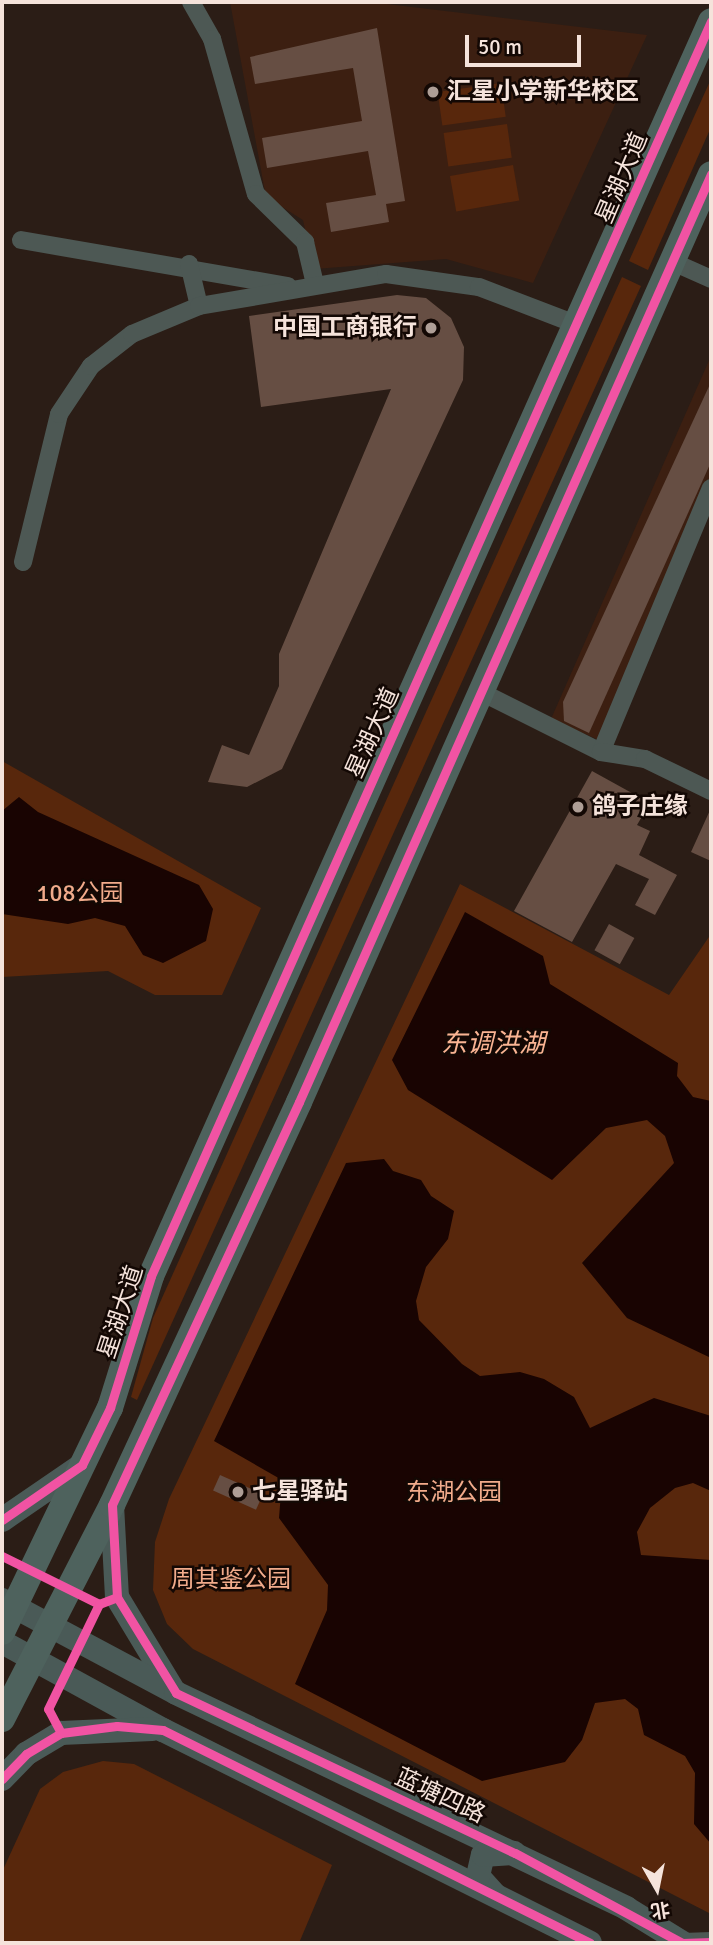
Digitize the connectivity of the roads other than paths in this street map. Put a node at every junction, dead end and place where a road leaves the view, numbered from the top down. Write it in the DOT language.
graph roads {
  1 [pos="191,2"];
  2 [pos="711,21"];
  3 [pos="711,174"];
  4 [pos="21,240"];
  5 [pos="673,262"];
  6 [pos="188,264"];
  7 [pos="711,279"];
  8 [pos="309,285"];
  9 [pos="199,306"];
  10 [pos="578,325"];
  11 [pos="711,488"];
  12 [pos="23,562"];
  13 [pos="481,692"];
  14 [pos="601,752"];
  15 [pos="711,791"];
  16 [pos="110,1408"];
  17 [pos="147,1426"];
  18 [pos="82,1465"];
  19 [pos="112,1505"];
  20 [pos="2,1520"];
  21 [pos="8,1603"];
  22 [pos="49,1626"];
  23 [pos="2,1632"];
  24 [pos="2,1642"];
  25 [pos="31,1658"];
  26 [pos="176,1693"];
  27 [pos="2,1719"];
  28 [pos="163,1730"];
  29 [pos="2,1779"];
  30 [pos="515,1853"];
  31 [pos="495,1895"];
  32 [pos="711,1942"];
  33 [pos="590,1943"];
  34 [pos="682,1943"];
  1 -- 8 [label="street"];
  2 -- 10 [label="main road, 星湖大道"];
  3 -- 5 [label="main road"];
  4 -- 6 [label="street"];
  5 -- 7 [label="street"];
  5 -- 13 [label="main road"];
  6 -- 8 [label="street"];
  6 -- 9 [label="street"];
  8 -- 9 [label="street"];
  8 -- 10 [label="street"];
  9 -- 12 [label="street"];
  10 -- 16 [label="main road, 星湖大道"];
  11 -- 14 [label="street"];
  13 -- 14 [label="street"];
  13 -- 17 [label="main road"];
  14 -- 15 [label="street"];
  16 -- 17 [label="main road"];
  16 -- 18 [label="main road, 星湖大道"];
  17 -- 19 [label="main road"];
  18 -- 20 [label="main road"];
  18 -- 21 [label="main road, 星湖大道"];
  19 -- 22 [label="main road"];
  19 -- 26 [label="main road"];
  21 -- 22 [label="main road, 蓝塘四路"];
  21 -- 23 [label="main road, 星湖大道"];
  22 -- 25 [label="main road"];
  22 -- 26 [label="main road, 蓝塘四路"];
  24 -- 25 [label="main road"];
  25 -- 27 [label="main road"];
  25 -- 28 [label="main road"];
  26 -- 30 [label="main road, 蓝塘四路"];
  28 -- 29 [label="main road"];
  28 -- 31 [label="main road"];
  30 -- 31 [label="main road"];
  30 -- 34 [label="main road, 蓝塘四路"];
  31 -- 33 [label="main road"];
  32 -- 34 [label="street"];
}
